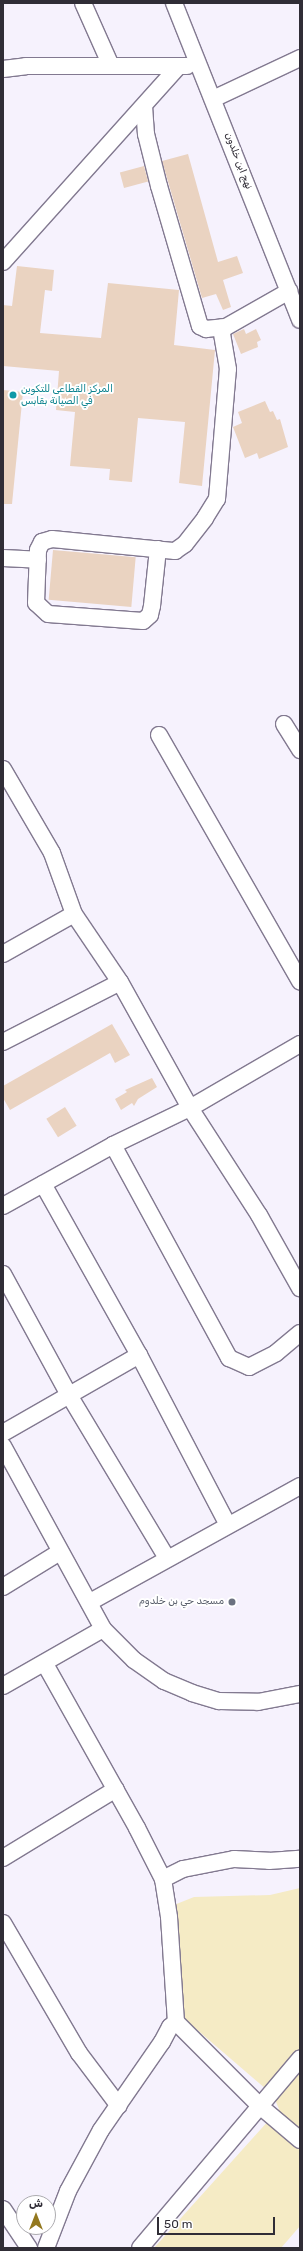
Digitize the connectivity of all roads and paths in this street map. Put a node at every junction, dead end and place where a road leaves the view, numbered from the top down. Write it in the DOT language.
graph roads {
  1 [pos="83,3"];
  2 [pos="174,3"];
  3 [pos="300,58"];
  4 [pos="200,65"];
  5 [pos="111,66"];
  6 [pos="179,66"];
  7 [pos="3,69"];
  8 [pos="213,99"];
  9 [pos="144,106"];
  10 [pos="3,262"];
  11 [pos="294,298"];
  12 [pos="300,320"];
  13 [pos="221,328"];
  14 [pos="158,550"];
  15 [pos="3,559"];
  16 [pos="38,560"];
  17 [pos="284,724"];
  18 [pos="159,735"];
  19 [pos="300,750"];
  20 [pos="3,769"];
  21 [pos="74,914"];
  22 [pos="3,954"];
  23 [pos="300,981"];
  24 [pos="120,982"];
  25 [pos="3,1042"];
  26 [pos="300,1044"];
  27 [pos="190,1108"];
  28 [pos="113,1145"];
  29 [pos="43,1184"];
  30 [pos="3,1206"];
  31 [pos="3,1274"];
  32 [pos="300,1288"];
  33 [pos="300,1333"];
  34 [pos="139,1355"];
  35 [pos="69,1395"];
  36 [pos="3,1433"];
  37 [pos="3,1446"];
  38 [pos="300,1486"];
  39 [pos="228,1525"];
  40 [pos="60,1552"];
  41 [pos="167,1558"];
  42 [pos="3,1587"];
  43 [pos="90,1602"];
  44 [pos="103,1629"];
  45 [pos="45,1664"];
  46 [pos="3,1686"];
  47 [pos="300,1694"];
  48 [pos="116,1790"];
  49 [pos="3,1858"];
  50 [pos="300,1859"];
  51 [pos="163,1879"];
  52 [pos="3,1923"];
  53 [pos="176,2022"];
  54 [pos="300,2059"];
  55 [pos="119,2106"];
  56 [pos="261,2107"];
  57 [pos="300,2140"];
  58 [pos="3,2209"];
  59 [pos="29,2248"];
  60 [pos="46,2248"];
  61 [pos="140,2248"];
  1 -- 5 [label="street"];
  2 -- 4 [label="street, نهج ابن خلدون"];
  3 -- 8 [label="street"];
  4 -- 6 [label="street"];
  4 -- 8 [label="street, نهج ابن خلدون"];
  5 -- 6 [label="street"];
  5 -- 7 [label="street"];
  6 -- 9 [label="street"];
  8 -- 11 [label="street, نهج ابن خلدون"];
  9 -- 10 [label="street"];
  9 -- 13 [label="street"];
  11 -- 12 [label="street, نهج ابن خلدون"];
  11 -- 13 [label="street"];
  13 -- 14 [label="street"];
  14 -- 16 [label="street"];
  14 -- 16 [label="street"];
  15 -- 16 [label="street"];
  17 -- 19 [label="street"];
  18 -- 23 [label="street"];
  20 -- 21 [label="street"];
  21 -- 22 [label="street"];
  21 -- 24 [label="street"];
  24 -- 25 [label="street"];
  24 -- 27 [label="street"];
  26 -- 27 [label="street"];
  27 -- 28 [label="street"];
  27 -- 32 [label="street"];
  28 -- 29 [label="street"];
  28 -- 33 [label="street"];
  29 -- 30 [label="street"];
  29 -- 34 [label="street"];
  31 -- 35 [label="street"];
  34 -- 35 [label="street"];
  34 -- 39 [label="street"];
  35 -- 36 [label="street"];
  35 -- 41 [label="street"];
  37 -- 40 [label="street"];
  38 -- 39 [label="street"];
  39 -- 41 [label="street"];
  40 -- 42 [label="street"];
  40 -- 43 [label="street"];
  41 -- 43 [label="street"];
  43 -- 44 [label="street"];
  44 -- 45 [label="street"];
  44 -- 47 [label="street"];
  45 -- 46 [label="street"];
  45 -- 48 [label="street"];
  48 -- 49 [label="street"];
  48 -- 51 [label="street"];
  50 -- 51 [label="street"];
  51 -- 53 [label="street"];
  52 -- 55 [label="street"];
  53 -- 55 [label="street"];
  53 -- 56 [label="street"];
  54 -- 56 [label="street"];
  55 -- 60 [label="street"];
  56 -- 57 [label="street"];
  56 -- 61 [label="street"];
  58 -- 59 [label="street"];
}
